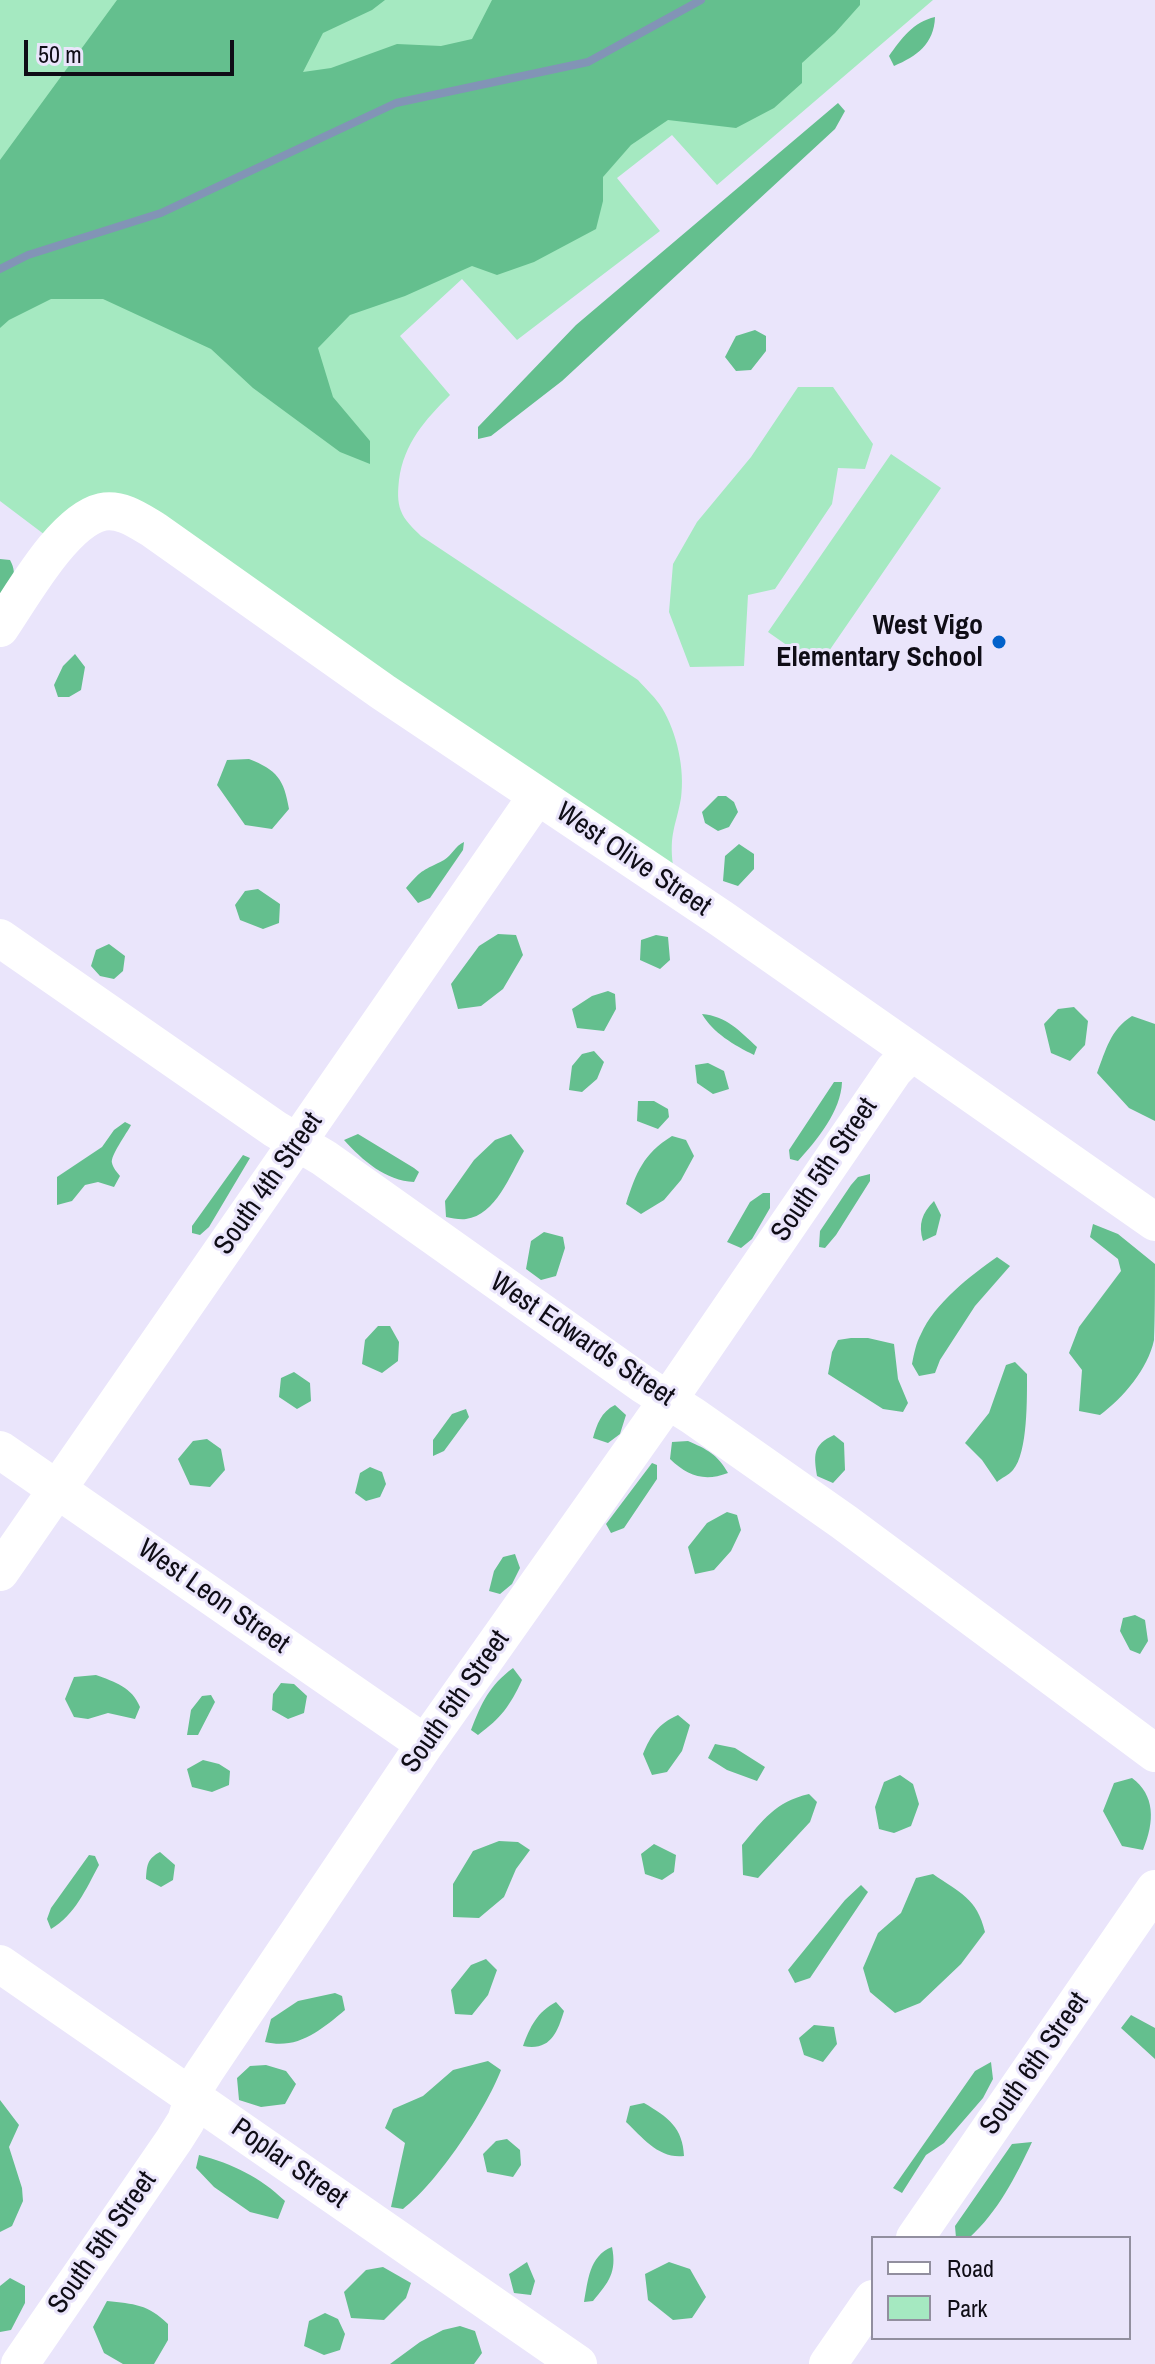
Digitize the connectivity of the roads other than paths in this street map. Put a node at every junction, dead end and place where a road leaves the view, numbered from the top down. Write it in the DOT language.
graph roads {
  1 [pos="0,628"];
  2 [pos="537,796"];
  3 [pos="0,938"];
  4 [pos="912,1052"];
  5 [pos="298,1142"];
  6 [pos="1155,1222"];
  7 [pos="668,1400"];
  8 [pos="0,1450"];
  9 [pos="57,1490"];
  10 [pos="0,1572"];
  11 [pos="425,1744"];
  12 [pos="1155,1753"];
  13 [pos="1155,1889"];
  14 [pos="0,1964"];
  15 [pos="194,2098"];
  16 [pos="916,2236"];
  17 [pos="871,2302"];
  18 [pos="20,2364"];
  19 [pos="578,2364"];
  20 [pos="828,2364"];
  1 -- 2 [label="street, West Olive Street"];
  2 -- 4 [label="street, West Olive Street"];
  2 -- 5 [label="street, South 4th Street"];
  3 -- 5 [label="street, West Edwards Street"];
  4 -- 6 [label="street, West Olive Street"];
  4 -- 7 [label="street, South 5th Street"];
  5 -- 7 [label="street, West Edwards Street"];
  5 -- 9 [label="street, South 4th Street"];
  7 -- 11 [label="street, South 5th Street"];
  7 -- 12 [label="street, West Edwards Street"];
  8 -- 9 [label="street, West Leon Street"];
  9 -- 10 [label="street, South 4th Street"];
  9 -- 11 [label="street, West Leon Street"];
  11 -- 15 [label="street, South 5th Street"];
  13 -- 16 [label="street, South 6th Street"];
  14 -- 15 [label="street, Poplar Street"];
  15 -- 18 [label="street, South 5th Street"];
  15 -- 19 [label="street, Poplar Street"];
  17 -- 20 [label="street"];
}
